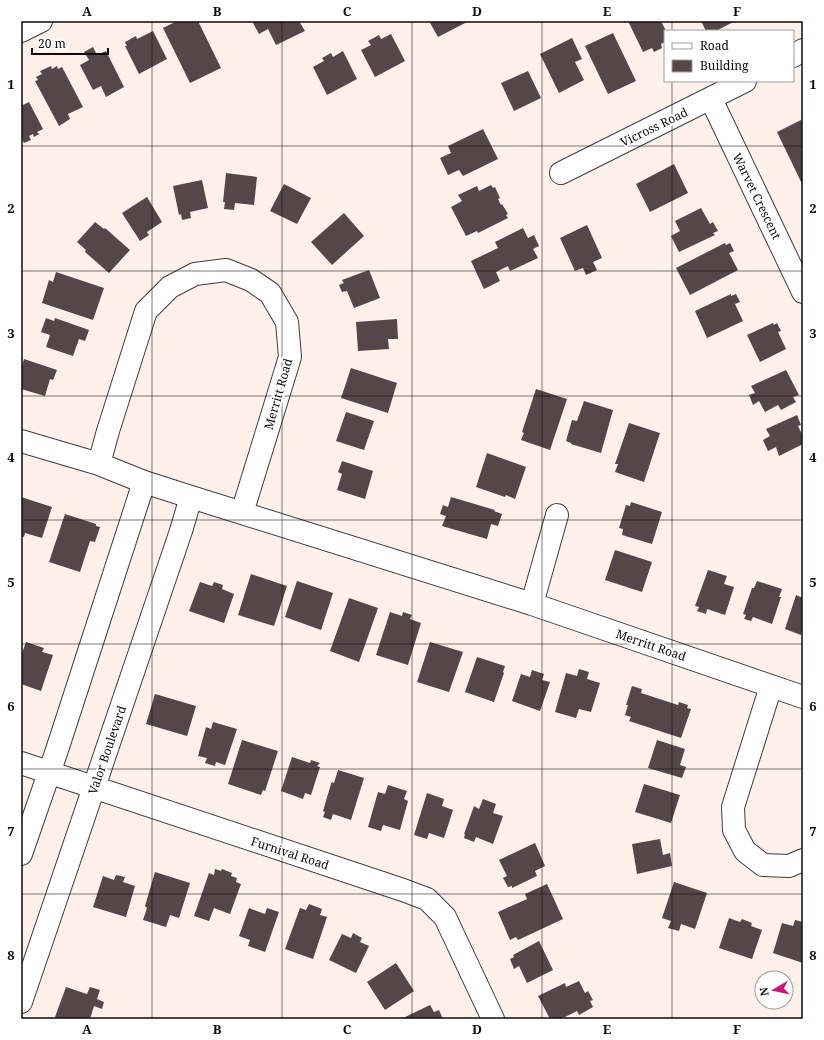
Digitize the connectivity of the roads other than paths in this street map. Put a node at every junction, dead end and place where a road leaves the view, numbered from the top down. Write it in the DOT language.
graph roads {
  1 [pos="41,21"];
  2 [pos="21,31"];
  3 [pos="803,50"];
  4 [pos="794,55"];
  5 [pos="743,82"];
  6 [pos="711,99"];
  7 [pos="562,173"];
  8 [pos="803,292"];
  9 [pos="21,441"];
  10 [pos="99,464"];
  11 [pos="144,482"];
  12 [pos="191,497"];
  13 [pos="242,513"];
  14 [pos="557,514"];
  15 [pos="532,604"];
  16 [pos="771,686"];
  17 [pos="803,697"];
  18 [pos="21,763"];
  19 [pos="49,772"];
  20 [pos="94,788"];
  21 [pos="21,854"];
  22 [pos="803,860"];
  23 [pos="21,1002"];
  24 [pos="493,1019"];
  1 -- 2 [label="street"];
  3 -- 4 [label="street"];
  5 -- 6 [label="street, Vicross Road"];
  6 -- 7 [label="street, Vicross Road"];
  6 -- 8 [label="street, Warvet Crescent"];
  9 -- 10 [label="street, Merritt Road"];
  10 -- 11 [label="street, Merritt Road"];
  10 -- 13 [label="street, Merritt Road"];
  11 -- 12 [label="street, Merritt Road"];
  11 -- 19 [label="street"];
  12 -- 13 [label="street, Merritt Road"];
  12 -- 20 [label="street, Valor Boulevard"];
  13 -- 15 [label="street, Merritt Road"];
  14 -- 15 [label="street"];
  15 -- 16 [label="street, Merritt Road"];
  16 -- 17 [label="street, Merritt Road"];
  16 -- 22 [label="street"];
  18 -- 19 [label="street, Furnival Road"];
  19 -- 20 [label="street, Furnival Road"];
  19 -- 21 [label="street"];
  20 -- 23 [label="street, Valor Boulevard"];
  20 -- 24 [label="street, Furnival Road"];
}
